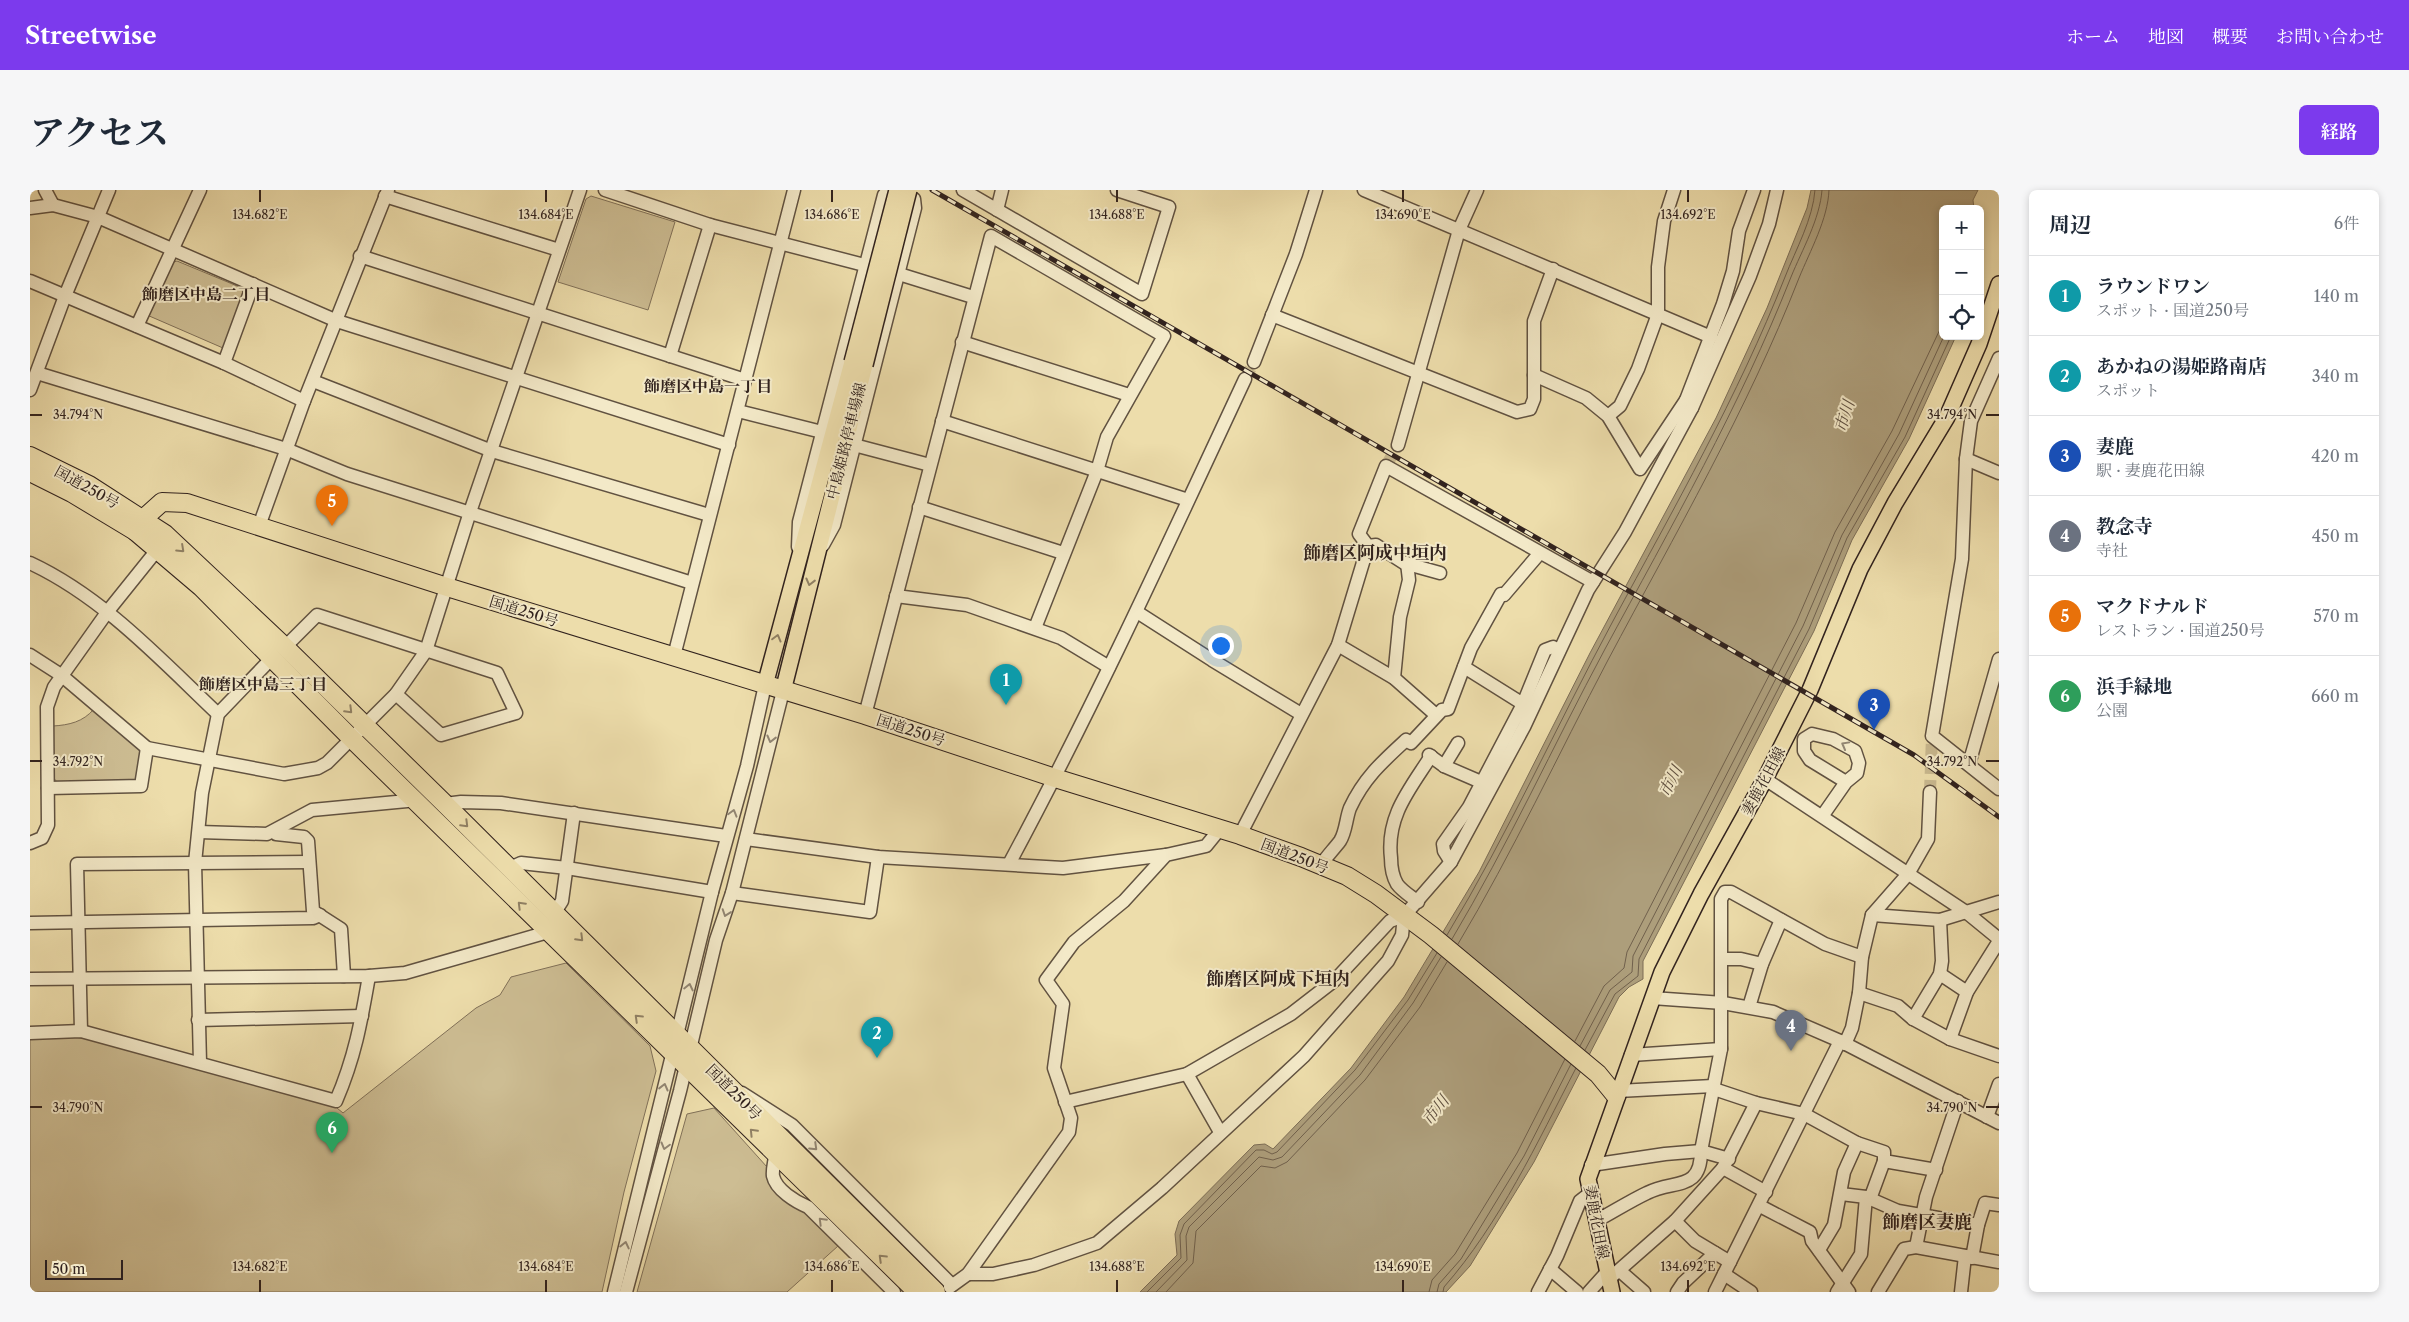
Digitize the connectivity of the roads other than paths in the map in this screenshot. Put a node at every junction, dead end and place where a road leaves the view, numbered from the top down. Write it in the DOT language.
graph roads {
  1 [pos="45,190"];
  2 [pos="109,190"];
  3 [pos="200,190"];
  4 [pos="580,190"];
  5 [pos="604,190"];
  6 [pos="794,190"];
  7 [pos="888,190"];
  8 [pos="895,190"];
  9 [pos="909,190"];
  10 [pos="963,190"];
  11 [pos="1002,190"];
  12 [pos="1118,190"];
  13 [pos="1316,190"];
  14 [pos="1364,190"];
  15 [pos="1477,190"];
  16 [pos="1674,190"];
  17 [pos="1754,190"];
  18 [pos="1777,190"];
  19 [pos="386,193"];
  20 [pos="54,205"];
  21 [pos="30,208"];
  22 [pos="997,210"];
  23 [pos="98,217"];
  24 [pos="710,225"];
  25 [pos="1459,230"];
  26 [pos="781,245"];
  27 [pos="172,249"];
  28 [pos="559,250"];
  29 [pos="360,256"];
  30 [pos="867,266"];
  31 [pos="1553,270"];
  32 [pos="899,274"];
  33 [pos="30,281"];
  34 [pos="253,284"];
  35 [pos="1999,284"];
  36 [pos="65,296"];
  37 [pos="973,296"];
  38 [pos="538,313"];
  39 [pos="1658,314"];
  40 [pos="1272,315"];
  41 [pos="337,321"];
  42 [pos="138,326"];
  43 [pos="1711,337"];
  44 [pos="962,342"];
  45 [pos="670,356"];
  46 [pos="1999,358"];
  47 [pos="1254,362"];
  48 [pos="224,363"];
  49 [pos="858,364"];
  50 [pos="37,373"];
  51 [pos="1418,373"];
  52 [pos="1534,376"];
  53 [pos="516,378"];
  54 [pos="1245,379"];
  55 [pos="745,380"];
  56 [pos="313,381"];
  57 [pos="30,390"];
  58 [pos="1129,395"];
  59 [pos="304,401"];
  60 [pos="1689,404"];
  61 [pos="738,411"];
  62 [pos="1608,416"];
  63 [pos="942,421"];
  64 [pos="822,432"];
  65 [pos="729,444"];
  66 [pos="854,445"];
  67 [pos="1398,445"];
  68 [pos="286,449"];
  69 [pos="492,451"];
  70 [pos="30,456"];
  71 [pos="1966,459"];
  72 [pos="930,465"];
  73 [pos="1098,471"];
  74 [pos="30,472"];
  75 [pos="1999,473"];
  76 [pos="1188,500"];
  77 [pos="919,507"];
  78 [pos="470,512"];
  79 [pos="709,515"];
  80 [pos="139,525"];
  81 [pos="259,526"];
  82 [pos="1368,546"];
  83 [pos="158,550"];
  84 [pos="1064,553"];
  85 [pos="1539,554"];
  86 [pos="815,560"];
  87 [pos="797,562"];
  88 [pos="30,563"];
  89 [pos="1407,564"];
  90 [pos="1440,573"];
  91 [pos="1593,582"];
  92 [pos="692,583"];
  93 [pos="447,587"];
  94 [pos="896,596"];
  95 [pos="108,611"];
  96 [pos="1138,612"];
  97 [pos="1035,628"];
  98 [pos="1338,645"];
  99 [pos="285,647"];
  100 [pos="426,650"];
  101 [pos="1559,651"];
  102 [pos="30,656"];
  103 [pos="674,656"];
  104 [pos="271,659"];
  105 [pos="1999,659"];
  106 [pos="1109,667"];
  107 [pos="1464,667"];
  108 [pos="61,676"];
  109 [pos="1394,678"];
  110 [pos="765,686"];
  111 [pos="783,691"];
  112 [pos="396,694"];
  113 [pos="1524,704"];
  114 [pos="1986,704"];
  115 [pos="1999,707"];
  116 [pos="218,714"];
  117 [pos="1301,714"];
  118 [pos="865,715"];
  119 [pos="1436,715"];
  120 [pos="364,726"];
  121 [pos="350,738"];
  122 [pos="1458,743"];
  123 [pos="148,748"];
  124 [pos="209,759"];
  125 [pos="1969,764"];
  126 [pos="1444,766"];
  127 [pos="1055,778"];
  128 [pos="1765,779"];
  129 [pos="1481,782"];
  130 [pos="1846,782"];
  131 [pos="48,788"];
  132 [pos="1999,789"];
  133 [pos="1930,792"];
  134 [pos="413,797"];
  135 [pos="445,804"];
  136 [pos="574,813"];
  137 [pos="1822,815"];
  138 [pos="1219,830"];
  139 [pos="274,831"];
  140 [pos="199,832"];
  141 [pos="1240,835"];
  142 [pos="726,836"];
  143 [pos="746,838"];
  144 [pos="30,843"];
  145 [pos="1166,856"];
  146 [pos="878,857"];
  147 [pos="309,862"];
  148 [pos="1451,862"];
  149 [pos="195,863"];
  150 [pos="1009,864"];
  151 [pos="1321,865"];
  152 [pos="510,868"];
  153 [pos="567,868"];
  154 [pos="1908,874"];
  155 [pos="712,892"];
  156 [pos="732,893"];
  157 [pos="1418,902"];
  158 [pos="1999,902"];
  159 [pos="555,912"];
  160 [pos="1966,912"];
  161 [pos="320,915"];
  162 [pos="1872,915"];
  163 [pos="1404,916"];
  164 [pos="196,919"];
  165 [pos="1781,920"];
  166 [pos="1940,920"];
  167 [pos="78,921"];
  168 [pos="30,923"];
  169 [pos="548,932"];
  170 [pos="1999,940"];
  171 [pos="1862,957"];
  172 [pos="1722,959"];
  173 [pos="1762,964"];
  174 [pos="1940,974"];
  175 [pos="344,976"];
  176 [pos="369,976"];
  177 [pos="197,977"];
  178 [pos="80,978"];
  179 [pos="30,979"];
  180 [pos="1967,992"];
  181 [pos="1859,993"];
  182 [pos="1652,998"];
  183 [pos="1722,1003"];
  184 [pos="1749,1007"];
  185 [pos="362,1016"];
  186 [pos="1914,1019"];
  187 [pos="198,1020"];
  188 [pos="82,1031"];
  189 [pos="30,1033"];
  190 [pos="1950,1039"];
  191 [pos="1843,1042"];
  192 [pos="675,1043"];
  193 [pos="1720,1049"];
  194 [pos="1631,1056"];
  195 [pos="1999,1056"];
  196 [pos="689,1057"];
  197 [pos="200,1063"];
  198 [pos="1187,1074"];
  199 [pos="1999,1084"];
  200 [pos="1714,1087"];
  201 [pos="1617,1094"];
  202 [pos="1958,1101"];
  203 [pos="1066,1102"];
  204 [pos="1756,1103"];
  205 [pos="1804,1114"];
  206 [pos="1987,1117"];
  207 [pos="1999,1123"];
  208 [pos="1220,1132"];
  209 [pos="1857,1143"];
  210 [pos="1701,1151"];
  211 [pos="775,1155"];
  212 [pos="1884,1161"];
  213 [pos="1726,1163"];
  214 [pos="1591,1165"];
  215 [pos="1936,1170"];
  216 [pos="1689,1179"];
  217 [pos="1702,1192"];
  218 [pos="1766,1192"];
  219 [pos="1590,1194"];
  220 [pos="1841,1194"];
  221 [pos="1868,1198"];
  222 [pos="1999,1205"];
  223 [pos="1760,1206"];
  224 [pos="1922,1214"];
  225 [pos="1596,1221"];
  226 [pos="1675,1221"];
  227 [pos="1978,1225"];
  228 [pos="1916,1247"];
  229 [pos="1819,1250"];
  230 [pos="1715,1253"];
  231 [pos="1969,1257"];
  232 [pos="1999,1262"];
  233 [pos="1727,1268"];
  234 [pos="1550,1269"];
  235 [pos="968,1274"];
  236 [pos="1612,1278"];
  237 [pos="946,1288"];
  238 [pos="1843,1290"];
  239 [pos="614,1292"];
  240 [pos="626,1292"];
  241 [pos="894,1292"];
  242 [pos="917,1292"];
  243 [pos="1538,1292"];
  244 [pos="1577,1292"];
  245 [pos="1589,1292"];
  246 [pos="1644,1292"];
  247 [pos="1677,1292"];
  248 [pos="1715,1292"];
  249 [pos="1751,1292"];
  250 [pos="1878,1292"];
  251 [pos="1961,1292"];
  1 -- 20 [label="street"];
  2 -- 23 [label="street"];
  3 -- 27 [label="street"];
  4 -- 28 [label="street"];
  5 -- 24 [label="street"];
  6 -- 26 [label="street"];
  7 -- 30 [label="street"];
  8 -- 32 [label="street"];
  8 -- 49 [label="main road, 中島姫路停車場線, bridge"];
  9 -- 49 [label="main road, 中島姫路停車場線, bridge"];
  10 -- 22 [label="street"];
  11 -- 22 [label="street"];
  12 -- 22 [label="street"];
  13 -- 40 [label="street"];
  14 -- 25 [label="street"];
  15 -- 25 [label="street"];
  16 -- 39 [label="street"];
  17 -- 43 [label="street"];
  18 -- 60 [label="street"];
  19 -- 28 [label="street"];
  19 -- 29 [label="street"];
  20 -- 21 [label="street"];
  20 -- 23 [label="street"];
  23 -- 27 [label="street"];
  23 -- 36 [label="street"];
  24 -- 26 [label="street"];
  24 -- 45 [label="street"];
  25 -- 31 [label="street"];
  25 -- 51 [label="street"];
  26 -- 30 [label="street"];
  26 -- 55 [label="street"];
  27 -- 34 [label="street"];
  27 -- 42 [label="street"];
  28 -- 38 [label="street"];
  29 -- 38 [label="street"];
  29 -- 41 [label="street"];
  30 -- 32 [label="street"];
  30 -- 64 [label="street"];
  31 -- 39 [label="street"];
  31 -- 52 [label="street"];
  32 -- 37 [label="street"];
  32 -- 66 [label="street"];
  33 -- 36 [label="street"];
  34 -- 41 [label="street"];
  34 -- 48 [label="street"];
  35 -- 128 [label="main road, 妻鹿花田線"];
  36 -- 42 [label="street"];
  36 -- 50 [label="street"];
  37 -- 44 [label="street"];
  37 -- 58 [label="street"];
  38 -- 45 [label="street"];
  38 -- 53 [label="street"];
  39 -- 43 [label="street"];
  39 -- 62 [label="street"];
  40 -- 47 [label="street"];
  40 -- 51 [label="street"];
  41 -- 53 [label="street"];
  41 -- 56 [label="street"];
  42 -- 48 [label="street"];
  43 -- 60 [label="street"];
  44 -- 58 [label="street"];
  44 -- 63 [label="street"];
  45 -- 55 [label="street"];
  46 -- 71 [label="street"];
  48 -- 59 [label="street"];
  49 -- 86 [label="main road, 中島姫路停車場線"];
  49 -- 87 [label="main road, 中島姫路停車場線"];
  50 -- 57 [label="street"];
  50 -- 68 [label="street"];
  51 -- 52 [label="street"];
  51 -- 67 [label="street"];
  52 -- 62 [label="street"];
  53 -- 65 [label="street"];
  53 -- 69 [label="street"];
  54 -- 76 [label="street"];
  55 -- 61 [label="street"];
  56 -- 59 [label="street"];
  56 -- 69 [label="street"];
  58 -- 73 [label="street"];
  59 -- 68 [label="street"];
  60 -- 62 [label="street"];
  60 -- 91 [label="street"];
  61 -- 64 [label="street"];
  61 -- 65 [label="street"];
  63 -- 72 [label="street"];
  63 -- 73 [label="street"];
  64 -- 87 [label="street"];
  65 -- 79 [label="street"];
  66 -- 72 [label="street"];
  66 -- 86 [label="street"];
  68 -- 78 [label="street"];
  68 -- 81 [label="street"];
  69 -- 78 [label="street"];
  69 -- 79 [label="street"];
  70 -- 80 [label="highway, 国道250号"];
  71 -- 75 [label="street"];
  71 -- 125 [label="street"];
  72 -- 77 [label="street"];
  73 -- 76 [label="street"];
  73 -- 84 [label="street"];
  74 -- 80 [label="highway, 国道250号"];
  76 -- 96 [label="street"];
  77 -- 84 [label="street"];
  77 -- 94 [label="street"];
  78 -- 92 [label="street"];
  78 -- 93 [label="street"];
  79 -- 92 [label="street"];
  80 -- 81 [label="highway, 国道250号"];
  80 -- 83 [label="highway, 国道250号"];
  80 -- 99 [label="highway, 国道250号, one-way"];
  81 -- 93 [label="highway, 国道250号"];
  82 -- 85 [label="street"];
  82 -- 89 [label="street"];
  82 -- 98 [label="street"];
  83 -- 95 [label="street"];
  83 -- 104 [label="highway, 国道250号"];
  84 -- 97 [label="street"];
  85 -- 91 [label="street"];
  85 -- 107 [label="street"];
  86 -- 111 [label="main road, 中島姫路停車場線, one-way"];
  110 -- 87 [label="main road, 中島姫路停車場線, one-way"];
  88 -- 95 [label="street"];
  89 -- 90 [label="street"];
  89 -- 109 [label="street"];
  91 -- 101 [label="street"];
  92 -- 103 [label="street"];
  93 -- 100 [label="street"];
  93 -- 103 [label="highway, 国道250号"];
  94 -- 97 [label="street"];
  94 -- 118 [label="street"];
  95 -- 108 [label="street"];
  95 -- 116 [label="street"];
  96 -- 106 [label="street"];
  96 -- 117 [label="street"];
  97 -- 106 [label="street"];
  98 -- 109 [label="street"];
  98 -- 117 [label="street"];
  99 -- 100 [label="street"];
  99 -- 120 [label="highway, 国道250号, one-way"];
  100 -- 112 [label="street"];
  100 -- 112 [label="street"];
  101 -- 113 [label="street"];
  101 -- 148 [label="street"];
  102 -- 108 [label="street"];
  103 -- 110 [label="highway, 国道250号"];
  104 -- 116 [label="street"];
  104 -- 121 [label="highway, 国道250号"];
  105 -- 114 [label="street"];
  106 -- 127 [label="street"];
  107 -- 113 [label="street"];
  107 -- 119 [label="street"];
  108 -- 123 [label="street"];
  108 -- 131 [label="street"];
  109 -- 119 [label="street"];
  110 -- 111 [label="highway, 国道250号"];
  142 -- 110 [label="street, one-way"];
  111 -- 118 [label="highway, 国道250号"];
  111 -- 143 [label="street, one-way"];
  112 -- 120 [label="street"];
  113 -- 129 [label="street"];
  114 -- 115 [label="street"];
  114 -- 125 [label="street"];
  116 -- 124 [label="street"];
  117 -- 141 [label="street"];
  118 -- 127 [label="highway, 国道250号"];
  119 -- 151 [label="street"];
  120 -- 121 [label="street"];
  120 -- 135 [label="highway, 国道250号"];
  121 -- 124 [label="street"];
  121 -- 134 [label="highway, 国道250号"];
  122 -- 126 [label="street"];
  123 -- 124 [label="street"];
  123 -- 131 [label="street"];
  124 -- 140 [label="street"];
  125 -- 132 [label="street"];
  126 -- 129 [label="street"];
  126 -- 157 [label="street"];
  127 -- 138 [label="highway, 国道250号"];
  127 -- 150 [label="street"];
  128 -- 137 [label="street"];
  128 -- 182 [label="main road, 妻鹿花田線"];
  129 -- 148 [label="street"];
  130 -- 130 [label="street, one-way"];
  130 -- 137 [label="street"];
  131 -- 144 [label="street"];
  133 -- 154 [label="street"];
  134 -- 139 [label="street"];
  169 -- 134 [label="highway, 国道250号, one-way"];
  135 -- 136 [label="street"];
  135 -- 152 [label="highway, 国道250号, one-way"];
  136 -- 142 [label="street"];
  136 -- 153 [label="street"];
  137 -- 154 [label="street"];
  138 -- 141 [label="highway, 国道250号"];
  138 -- 145 [label="street"];
  139 -- 140 [label="street"];
  139 -- 147 [label="street"];
  140 -- 149 [label="street"];
  141 -- 151 [label="highway, 国道250号"];
  142 -- 155 [label="street"];
  143 -- 146 [label="street"];
  143 -- 156 [label="street"];
  145 -- 150 [label="street"];
  145 -- 203 [label="street"];
  146 -- 150 [label="street"];
  146 -- 156 [label="street"];
  147 -- 149 [label="street"];
  147 -- 161 [label="street"];
  148 -- 157 [label="street"];
  149 -- 164 [label="street"];
  149 -- 167 [label="street"];
  151 -- 163 [label="highway, 国道250号"];
  152 -- 153 [label="street"];
  152 -- 159 [label="highway, 国道250号"];
  153 -- 155 [label="street"];
  153 -- 159 [label="street"];
  154 -- 160 [label="street"];
  154 -- 162 [label="street"];
  192 -- 155 [label="street, one-way"];
  156 -- 196 [label="street, one-way"];
  157 -- 163 [label="street"];
  158 -- 160 [label="street"];
  159 -- 192 [label="highway, 国道250号, one-way"];
  160 -- 166 [label="street"];
  160 -- 170 [label="street"];
  161 -- 164 [label="street"];
  161 -- 175 [label="street"];
  162 -- 166 [label="street"];
  162 -- 171 [label="street"];
  163 -- 198 [label="street"];
  163 -- 201 [label="highway, 国道250号"];
  163 -- 208 [label="street"];
  164 -- 167 [label="street"];
  164 -- 177 [label="street"];
  165 -- 171 [label="street"];
  165 -- 172 [label="street"];
  165 -- 173 [label="street"];
  166 -- 174 [label="street"];
  167 -- 168 [label="street"];
  167 -- 178 [label="street"];
  169 -- 176 [label="street"];
  192 -- 169 [label="highway, 国道250号, one-way"];
  170 -- 180 [label="street"];
  171 -- 181 [label="street"];
  172 -- 173 [label="street"];
  172 -- 183 [label="street"];
  173 -- 184 [label="street"];
  174 -- 180 [label="street"];
  174 -- 186 [label="street"];
  175 -- 176 [label="street"];
  175 -- 177 [label="street"];
  176 -- 185 [label="street"];
  177 -- 178 [label="street"];
  177 -- 187 [label="street"];
  178 -- 179 [label="street"];
  178 -- 188 [label="street"];
  180 -- 190 [label="street"];
  181 -- 186 [label="street"];
  181 -- 191 [label="street"];
  182 -- 183 [label="street"];
  182 -- 194 [label="main road, 妻鹿花田線"];
  183 -- 184 [label="street"];
  183 -- 193 [label="street"];
  184 -- 191 [label="street"];
  185 -- 187 [label="street"];
  185 -- 197 [label="street"];
  186 -- 190 [label="street"];
  187 -- 197 [label="street"];
  188 -- 189 [label="street"];
  188 -- 197 [label="street"];
  190 -- 195 [label="street"];
  191 -- 202 [label="street"];
  191 -- 205 [label="street"];
  192 -- 196 [label="highway, 国道250号"];
  239 -- 192 [label="street, one-way"];
  193 -- 194 [label="street"];
  193 -- 200 [label="street"];
  194 -- 201 [label="main road, 妻鹿花田線"];
  211 -- 196 [label="highway, 国道250号, one-way"];
  196 -- 237 [label="highway, 国道250号, one-way"];
  196 -- 240 [label="street, one-way"];
  198 -- 203 [label="street"];
  198 -- 208 [label="street"];
  199 -- 206 [label="street"];
  200 -- 201 [label="street"];
  200 -- 204 [label="street"];
  200 -- 210 [label="street"];
  201 -- 214 [label="main road, 妻鹿花田線"];
  202 -- 206 [label="street"];
  202 -- 215 [label="street"];
  203 -- 235 [label="street"];
  204 -- 205 [label="street"];
  204 -- 213 [label="street"];
  205 -- 209 [label="street"];
  205 -- 218 [label="street"];
  206 -- 207 [label="street"];
  208 -- 235 [label="street"];
  209 -- 212 [label="street"];
  209 -- 220 [label="street"];
  210 -- 213 [label="street"];
  210 -- 214 [label="street"];
  210 -- 216 [label="street"];
  241 -- 211 [label="street, one-way"];
  242 -- 211 [label="highway, 国道250号, one-way"];
  212 -- 215 [label="street"];
  212 -- 221 [label="street"];
  213 -- 217 [label="street"];
  213 -- 218 [label="street"];
  214 -- 219 [label="main road, 妻鹿花田線"];
  215 -- 224 [label="street"];
  216 -- 217 [label="street"];
  216 -- 225 [label="street"];
  217 -- 226 [label="street"];
  218 -- 223 [label="street"];
  219 -- 225 [label="main road, 妻鹿花田線"];
  219 -- 234 [label="street"];
  220 -- 221 [label="street"];
  220 -- 229 [label="street"];
  221 -- 224 [label="street"];
  221 -- 238 [label="street"];
  222 -- 227 [label="street"];
  223 -- 229 [label="street"];
  223 -- 233 [label="street"];
  224 -- 227 [label="street"];
  224 -- 228 [label="street"];
  225 -- 236 [label="main road, 妻鹿花田線"];
  226 -- 230 [label="street"];
  226 -- 236 [label="street"];
  227 -- 231 [label="street"];
  228 -- 231 [label="street"];
  228 -- 250 [label="street"];
  229 -- 238 [label="street"];
  230 -- 233 [label="street"];
  230 -- 247 [label="street"];
  231 -- 232 [label="street"];
  231 -- 251 [label="street"];
  233 -- 248 [label="street"];
  233 -- 249 [label="street"];
  234 -- 243 [label="street"];
  234 -- 244 [label="street"];
  235 -- 237 [label="street"];
  236 -- 245 [label="street"];
  236 -- 246 [label="street"];
}
